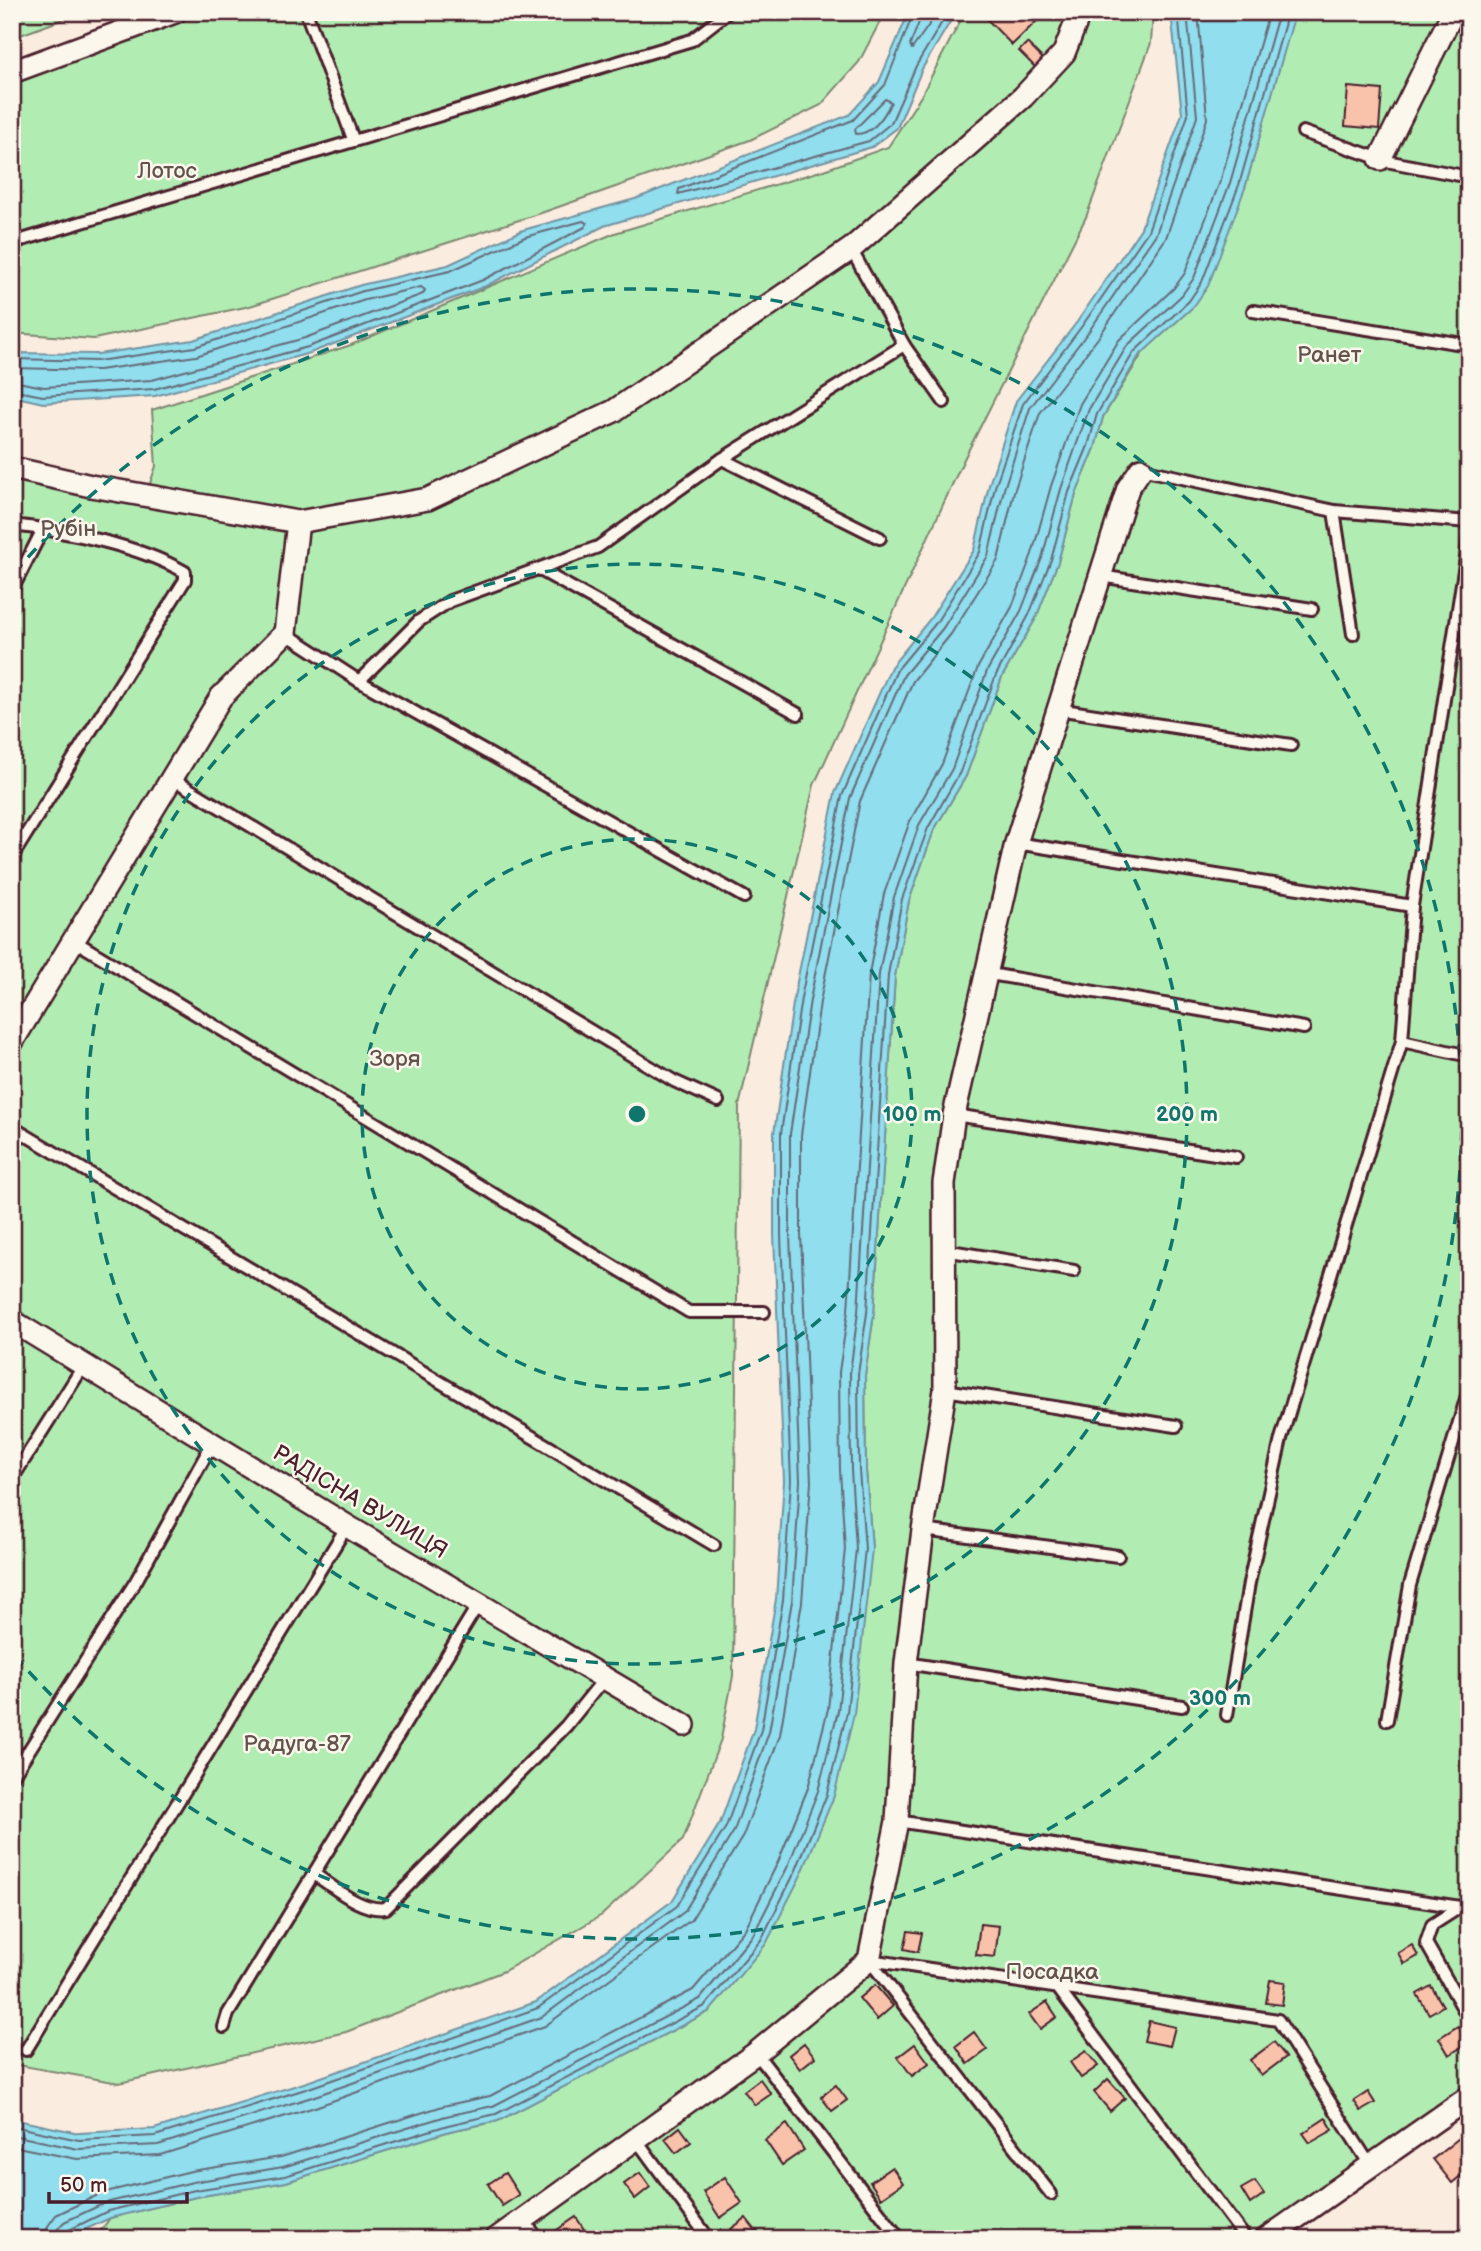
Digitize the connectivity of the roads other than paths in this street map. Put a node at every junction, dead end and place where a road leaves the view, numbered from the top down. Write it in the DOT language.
graph roads {
  1 [pos="175,12"];
  2 [pos="306,12"];
  3 [pos="728,12"];
  4 [pos="1080,12"];
  5 [pos="1453,12"];
  6 [pos="12,72"];
  7 [pos="1303,132"];
  8 [pos="353,139"];
  9 [pos="1380,159"];
  10 [pos="1469,177"];
  11 [pos="12,243"];
  12 [pos="851,249"];
  13 [pos="1253,311"];
  14 [pos="904,345"];
  15 [pos="1469,345"];
  16 [pos="944,402"];
  17 [pos="722,459"];
  18 [pos="12,468"];
  19 [pos="1141,469"];
  20 [pos="1334,511"];
  21 [pos="298,522"];
  22 [pos="1469,522"];
  23 [pos="12,525"];
  24 [pos="43,528"];
  25 [pos="880,538"];
  26 [pos="1469,538"];
  27 [pos="540,570"];
  28 [pos="1100,576"];
  29 [pos="12,590"];
  30 [pos="1312,609"];
  31 [pos="285,633"];
  32 [pos="1353,634"];
  33 [pos="359,681"];
  34 [pos="1057,709"];
  35 [pos="798,714"];
  36 [pos="1291,745"];
  37 [pos="171,778"];
  38 [pos="1016,843"];
  39 [pos="12,857"];
  40 [pos="744,897"];
  41 [pos="1412,906"];
  42 [pos="73,940"];
  43 [pos="984,973"];
  44 [pos="1304,1027"];
  45 [pos="1402,1041"];
  46 [pos="12,1042"];
  47 [pos="1469,1055"];
  48 [pos="718,1101"];
  49 [pos="954,1115"];
  50 [pos="12,1127"];
  51 [pos="1236,1157"];
  52 [pos="944,1250"];
  53 [pos="1074,1271"];
  54 [pos="764,1312"];
  55 [pos="12,1321"];
  56 [pos="84,1365"];
  57 [pos="1469,1389"];
  58 [pos="946,1390"];
  59 [pos="1176,1426"];
  60 [pos="212,1444"];
  61 [pos="12,1479"];
  62 [pos="347,1525"];
  63 [pos="923,1530"];
  64 [pos="714,1545"];
  65 [pos="1118,1556"];
  66 [pos="479,1604"];
  67 [pos="906,1663"];
  68 [pos="604,1679"];
  69 [pos="1182,1706"];
  70 [pos="1227,1715"];
  71 [pos="1387,1720"];
  72 [pos="684,1725"];
  73 [pos="12,1777"];
  74 [pos="897,1821"];
  75 [pos="314,1874"];
  76 [pos="1464,1905"];
  77 [pos="869,1960"];
  78 [pos="1057,1987"];
  79 [pos="1469,2018"];
  80 [pos="224,2027"];
  81 [pos="26,2050"];
  82 [pos="756,2053"];
  83 [pos="1469,2097"];
  84 [pos="636,2139"];
  85 [pos="1370,2165"];
  86 [pos="1051,2194"];
  87 [pos="523,2219"];
  88 [pos="496,2239"];
  89 [pos="538,2239"];
  90 [pos="709,2239"];
  91 [pos="900,2239"];
  92 [pos="1246,2239"];
  93 [pos="1266,2239"];
  1 -- 6 [label="street"];
  2 -- 8 [label="lane"];
  3 -- 8 [label="lane"];
  4 -- 12 [label="street"];
  5 -- 9 [label="street"];
  7 -- 9 [label="lane"];
  8 -- 11 [label="lane"];
  9 -- 10 [label="lane"];
  12 -- 14 [label="lane"];
  12 -- 21 [label="street"];
  13 -- 15 [label="lane"];
  14 -- 16 [label="lane"];
  14 -- 17 [label="lane"];
  17 -- 25 [label="lane"];
  17 -- 27 [label="lane"];
  18 -- 21 [label="street"];
  19 -- 20 [label="lane"];
  19 -- 28 [label="street"];
  20 -- 22 [label="lane"];
  20 -- 32 [label="lane"];
  21 -- 31 [label="street"];
  23 -- 24 [label="lane"];
  24 -- 29 [label="lane"];
  24 -- 39 [label="lane"];
  26 -- 41 [label="lane"];
  27 -- 33 [label="lane"];
  27 -- 35 [label="lane"];
  28 -- 30 [label="lane"];
  28 -- 34 [label="street"];
  31 -- 33 [label="lane"];
  31 -- 37 [label="street"];
  33 -- 40 [label="lane"];
  34 -- 36 [label="lane"];
  34 -- 38 [label="street"];
  37 -- 42 [label="street"];
  37 -- 48 [label="lane"];
  38 -- 41 [label="lane"];
  38 -- 43 [label="street"];
  41 -- 45 [label="lane"];
  42 -- 46 [label="street"];
  42 -- 54 [label="lane"];
  43 -- 44 [label="lane"];
  43 -- 49 [label="street"];
  45 -- 47 [label="lane"];
  45 -- 70 [label="lane"];
  49 -- 51 [label="lane"];
  49 -- 52 [label="street"];
  50 -- 64 [label="lane"];
  52 -- 53 [label="lane"];
  52 -- 58 [label="street"];
  55 -- 56 [label="street, РАДІСНА ВУЛИЦЯ"];
  56 -- 60 [label="street, РАДІСНА ВУЛИЦЯ"];
  56 -- 61 [label="lane"];
  57 -- 71 [label="lane"];
  58 -- 59 [label="lane"];
  58 -- 63 [label="street"];
  60 -- 62 [label="street, РАДІСНА ВУЛИЦЯ"];
  60 -- 73 [label="lane"];
  62 -- 66 [label="street, РАДІСНА ВУЛИЦЯ"];
  62 -- 81 [label="lane"];
  63 -- 65 [label="lane"];
  63 -- 67 [label="street"];
  66 -- 68 [label="street, РАДІСНА ВУЛИЦЯ"];
  66 -- 75 [label="lane"];
  67 -- 69 [label="lane"];
  67 -- 74 [label="street"];
  68 -- 72 [label="street, РАДІСНА ВУЛИЦЯ"];
  68 -- 75 [label="lane"];
  74 -- 76 [label="lane"];
  74 -- 77 [label="street"];
  75 -- 80 [label="lane"];
  76 -- 79 [label="lane"];
  77 -- 78 [label="lane"];
  77 -- 82 [label="street"];
  77 -- 86 [label="lane"];
  78 -- 85 [label="lane"];
  78 -- 92 [label="lane"];
  82 -- 84 [label="street"];
  82 -- 91 [label="lane"];
  83 -- 85 [label="street"];
  84 -- 87 [label="street"];
  84 -- 90 [label="lane"];
  85 -- 93 [label="street"];
  87 -- 88 [label="street"];
  87 -- 89 [label="lane"];
}
